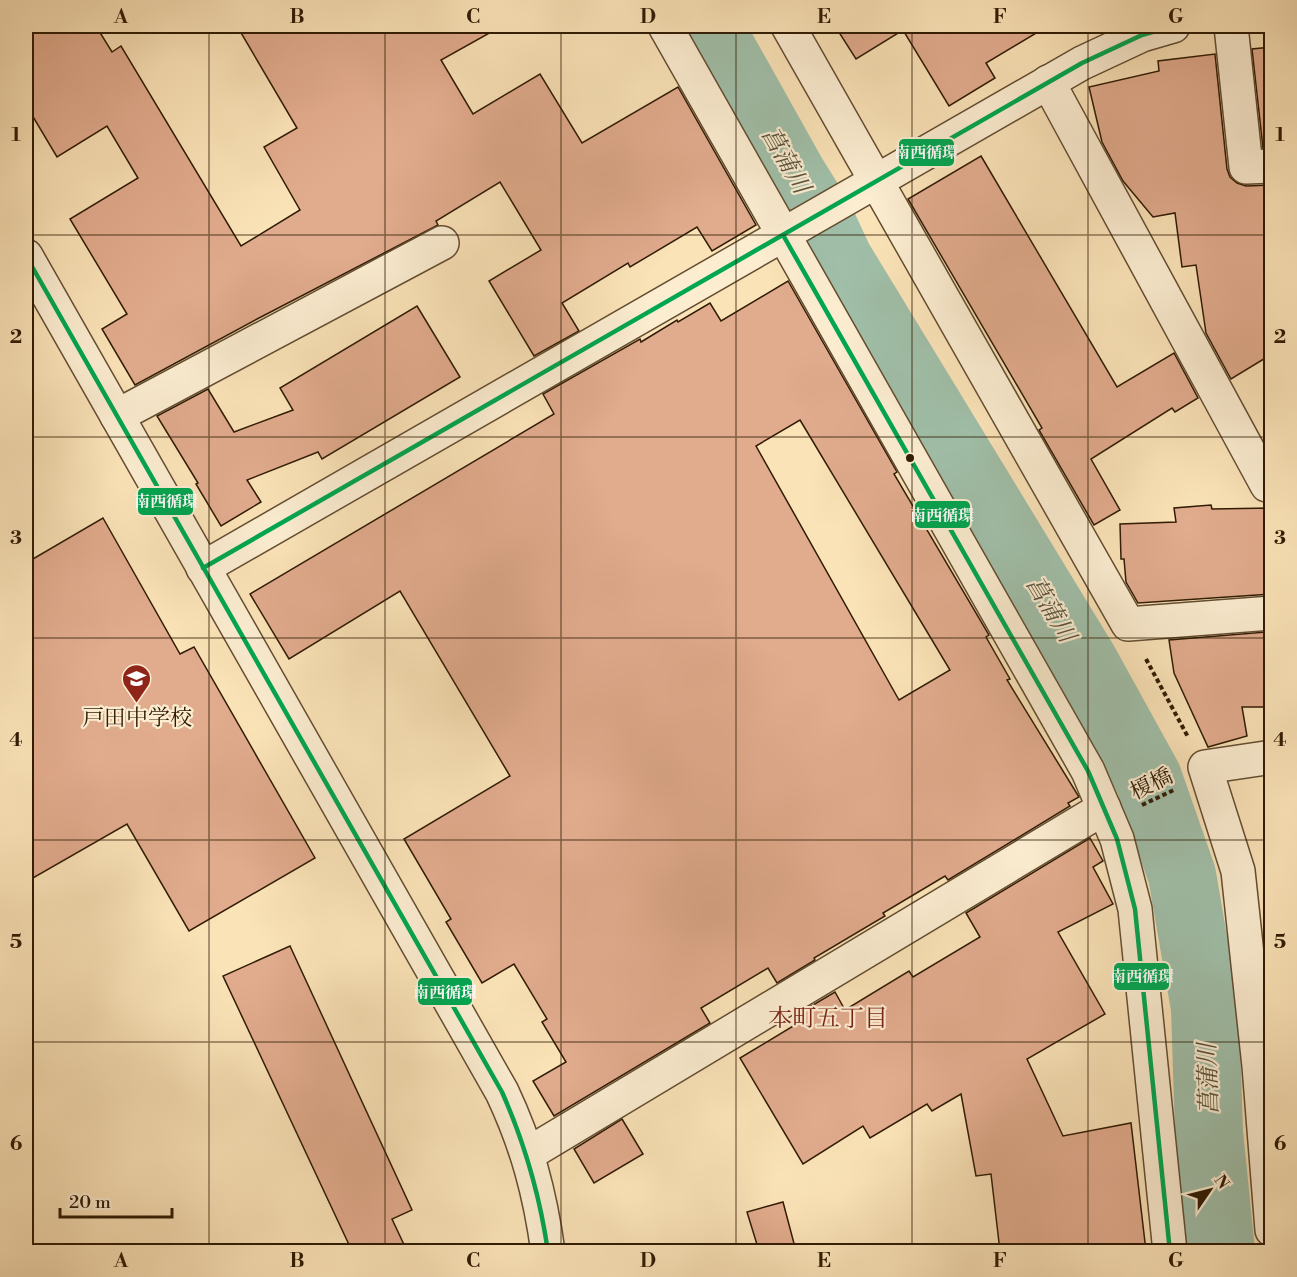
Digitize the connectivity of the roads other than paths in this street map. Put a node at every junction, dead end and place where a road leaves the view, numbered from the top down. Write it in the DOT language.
graph roads {
  1 [pos="664,26"];
  2 [pos="788,26"];
  3 [pos="1173,26"];
  4 [pos="1231,26"];
  5 [pos="1048,82"];
  6 [pos="1272,166"];
  7 [pos="870,185"];
  8 [pos="791,230"];
  9 [pos="442,243"];
  10 [pos="26,256"];
  11 [pos="117,416"];
  12 [pos="1272,485"];
  13 [pos="203,568"];
  14 [pos="1272,613"];
  15 [pos="1272,757"];
  16 [pos="1118,809"];
  17 [pos="528,1154"];
  18 [pos="1272,1230"];
  19 [pos="548,1251"];
  20 [pos="1170,1251"];
  1 -- 8 [label="street"];
  2 -- 7 [label="street"];
  3 -- 5 [label="street"];
  4 -- 6 [label="street"];
  5 -- 7 [label="street"];
  5 -- 12 [label="street"];
  7 -- 8 [label="street"];
  7 -- 14 [label="street"];
  8 -- 13 [label="street"];
  8 -- 16 [label="street"];
  9 -- 11 [label="street"];
  10 -- 11 [label="street"];
  11 -- 13 [label="street"];
  13 -- 17 [label="street"];
  15 -- 18 [label="street"];
  16 -- 17 [label="street"];
  16 -- 20 [label="street"];
  17 -- 19 [label="street"];
}
